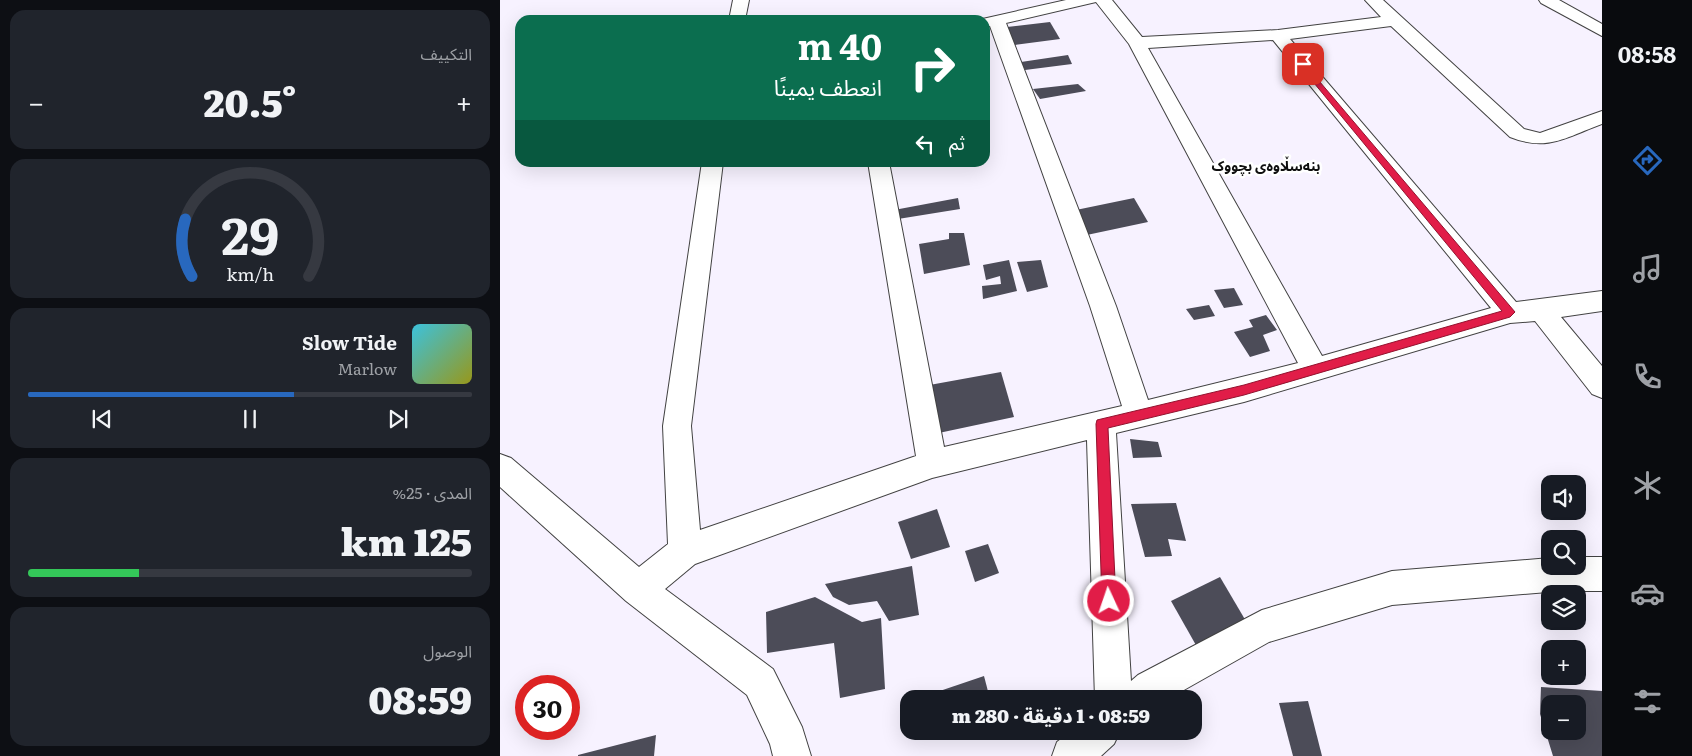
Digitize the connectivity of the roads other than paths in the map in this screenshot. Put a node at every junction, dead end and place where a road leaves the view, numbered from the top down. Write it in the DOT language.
graph roads {
  1 [pos="741,0"];
  2 [pos="1089,0"];
  3 [pos="1102,0"];
  4 [pos="1373,0"];
  5 [pos="1548,0"];
  6 [pos="738,15"];
  7 [pos="1394,20"];
  8 [pos="991,21"];
  9 [pos="1602,31"];
  10 [pos="1278,35"];
  11 [pos="1137,43"];
  12 [pos="1602,117"];
  13 [pos="712,167"];
  14 [pos="879,167"];
  15 [pos="1602,300"];
  16 [pos="1540,310"];
  17 [pos="1510,312"];
  18 [pos="1315,369"];
  19 [pos="1602,386"];
  20 [pos="1139,415"];
  21 [pos="1102,424"];
  22 [pos="932,464"];
  23 [pos="500,468"];
  24 [pos="685,551"];
  25 [pos="1602,574"];
  26 [pos="638,589"];
  27 [pos="1114,690"];
  28 [pos="1149,690"];
  29 [pos="1091,740"];
  30 [pos="792,756"];
  31 [pos="1072,756"];
  1 -- 6 [label="street"];
  2 -- 8 [label="street"];
  3 -- 11 [label="street"];
  4 -- 7 [label="street"];
  5 -- 9 [label="street"];
  7 -- 10 [label="street"];
  7 -- 12 [label="street"];
  8 -- 20 [label="street"];
  10 -- 11 [label="street"];
  10 -- 17 [label="street"];
  11 -- 18 [label="street"];
  13 -- 24 [label="street"];
  14 -- 22 [label="street"];
  15 -- 16 [label="street"];
  16 -- 17 [label="street"];
  16 -- 19 [label="street"];
  17 -- 18 [label="street"];
  18 -- 20 [label="street"];
  20 -- 21 [label="street"];
  21 -- 22 [label="street"];
  21 -- 27 [label="street"];
  22 -- 24 [label="street"];
  23 -- 26 [label="street"];
  24 -- 26 [label="street"];
  25 -- 28 [label="street"];
  26 -- 30 [label="street"];
  29 -- 31 [label="street"];
}
